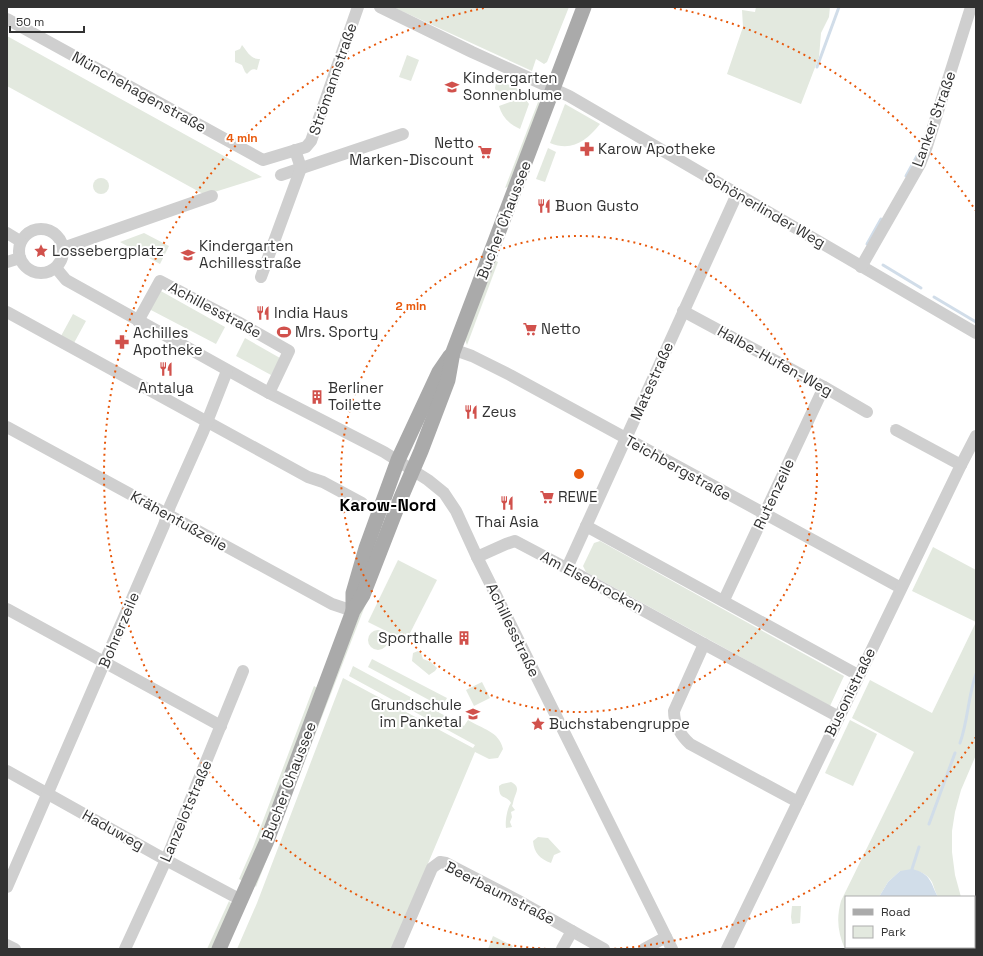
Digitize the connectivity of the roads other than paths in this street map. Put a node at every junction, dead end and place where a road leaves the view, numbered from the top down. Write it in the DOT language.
graph roads {
  1 [pos="358,7"];
  2 [pos="380,7"];
  3 [pos="584,7"];
  4 [pos="971,7"];
  5 [pos="7,19"];
  6 [pos="554,88"];
  7 [pos="403,134"];
  8 [pos="296,150"];
  9 [pos="301,168"];
  10 [pos="281,175"];
  11 [pos="737,194"];
  12 [pos="212,196"];
  13 [pos="7,233"];
  14 [pos="20,241"];
  15 [pos="63,248"];
  16 [pos="20,258"];
  17 [pos="7,262"];
  18 [pos="861,267"];
  19 [pos="56,268"];
  20 [pos="262,277"];
  21 [pos="683,311"];
  22 [pos="7,312"];
  23 [pos="138,321"];
  24 [pos="976,333"];
  25 [pos="454,351"];
  26 [pos="227,371"];
  27 [pos="824,387"];
  28 [pos="269,393"];
  29 [pos="867,412"];
  30 [pos="207,422"];
  31 [pos="7,426"];
  32 [pos="896,430"];
  33 [pos="976,436"];
  34 [pos="626,439"];
  35 [pos="398,460"];
  36 [pos="961,465"];
  37 [pos="412,470"];
  38 [pos="362,503"];
  39 [pos="168,514"];
  40 [pos="764,514"];
  41 [pos="586,526"];
  42 [pos="477,557"];
  43 [pos="567,568"];
  44 [pos="900,588"];
  45 [pos="724,600"];
  46 [pos="7,609"];
  47 [pos="353,611"];
  48 [pos="704,644"];
  49 [pos="105,663"];
  50 [pos="243,671"];
  51 [pos="858,675"];
  52 [pos="838,717"];
  53 [pos="221,726"];
  54 [pos="7,771"];
  55 [pos="47,793"];
  56 [pos="798,802"];
  57 [pos="166,860"];
  58 [pos="7,887"];
  59 [pos="241,900"];
  60 [pos="572,931"];
  61 [pos="666,938"];
  62 [pos="7,945"];
  63 [pos="15,949"];
  64 [pos="125,949"];
  65 [pos="219,949"];
  66 [pos="397,949"];
  67 [pos="562,949"];
  68 [pos="604,949"];
  69 [pos="644,949"];
  70 [pos="672,949"];
  71 [pos="727,949"];
  1 -- 8 [label="street, Strömannstraße"];
  2 -- 6 [label="street, Schönerlinder Weg"];
  3 -- 6 [label="main road, Bucher Chaussee"];
  4 -- 18 [label="street, Lanker Straße"];
  5 -- 8 [label="street, Münchehagenstraße"];
  6 -- 11 [label="street, Schönerlinder Weg"];
  6 -- 25 [label="main road, Bucher Chaussee"];
  7 -- 9 [label="street"];
  8 -- 9 [label="street, Strömannstraße"];
  9 -- 10 [label="street"];
  9 -- 20 [label="street"];
  11 -- 18 [label="street, Schönerlinder Weg"];
  11 -- 21 [label="street, Matestraße"];
  12 -- 15 [label="street"];
  13 -- 14 [label="street"];
  14 -- 15 [label="street"];
  14 -- 16 [label="street"];
  15 -- 19 [label="street"];
  16 -- 17 [label="street"];
  16 -- 19 [label="street"];
  18 -- 24 [label="street, Schönerlinder Weg"];
  19 -- 23 [label="street, Achillesstraße"];
  21 -- 27 [label="street, Halbe-Hufen-Weg"];
  21 -- 34 [label="street, Matestraße"];
  22 -- 30 [label="street"];
  23 -- 26 [label="street, Achillesstraße"];
  23 -- 28 [label="street, Achillesstraße"];
  25 -- 34 [label="street, Teichbergstraße"];
  25 -- 35 [label="main road, Bucher Chaussee"];
  25 -- 37 [label="main road, Bucher Chaussee"];
  26 -- 28 [label="street, Achillesstraße"];
  26 -- 30 [label="street, Bohrerzeile"];
  27 -- 29 [label="street, Halbe-Hufen-Weg"];
  27 -- 40 [label="street, Rutenzeile"];
  28 -- 35 [label="street, Achillesstraße"];
  30 -- 38 [label="street"];
  30 -- 39 [label="street, Bohrerzeile"];
  31 -- 39 [label="street, Krähenfußzeile"];
  32 -- 36 [label="street"];
  33 -- 36 [label="street, Busonistraße"];
  34 -- 40 [label="street, Teichbergstraße"];
  34 -- 41 [label="street, Matestraße"];
  35 -- 37 [label="street, Achillesstraße"];
  35 -- 47 [label="main road, Bucher Chaussee"];
  36 -- 44 [label="street, Busonistraße"];
  37 -- 42 [label="street, Achillesstraße"];
  37 -- 47 [label="main road, Bucher Chaussee"];
  39 -- 47 [label="street, Krähenfußzeile"];
  39 -- 49 [label="street, Bohrerzeile"];
  40 -- 44 [label="street, Teichbergstraße"];
  40 -- 45 [label="street, Rutenzeile"];
  41 -- 43 [label="street, Matestraße"];
  41 -- 45 [label="street"];
  42 -- 43 [label="street, Am Elsebrocken"];
  42 -- 61 [label="street, Achillesstraße"];
  43 -- 48 [label="street, Am Elsebrocken"];
  44 -- 51 [label="street, Busonistraße"];
  45 -- 51 [label="street"];
  46 -- 49 [label="street"];
  47 -- 59 [label="main road, Bucher Chaussee"];
  48 -- 52 [label="street, Am Elsebrocken"];
  48 -- 56 [label="street"];
  49 -- 53 [label="street"];
  49 -- 55 [label="street, Bohrerzeile"];
  50 -- 53 [label="street, Lanzelotstraße"];
  51 -- 52 [label="street, Busonistraße"];
  52 -- 56 [label="street, Busonistraße"];
  53 -- 57 [label="street, Lanzelotstraße"];
  54 -- 55 [label="street, Haduweg"];
  55 -- 57 [label="street, Haduweg"];
  55 -- 58 [label="street, Bohrerzeile"];
  56 -- 71 [label="street, Busonistraße"];
  57 -- 59 [label="street, Haduweg"];
  57 -- 64 [label="street, Lanzelotstraße"];
  59 -- 65 [label="main road, Bucher Chaussee"];
  60 -- 66 [label="street, Beerbaumstraße"];
  60 -- 67 [label="street"];
  60 -- 68 [label="street, Beerbaumstraße"];
  61 -- 69 [label="street"];
  61 -- 70 [label="street, Achillesstraße"];
  62 -- 63 [label="street"];
}
